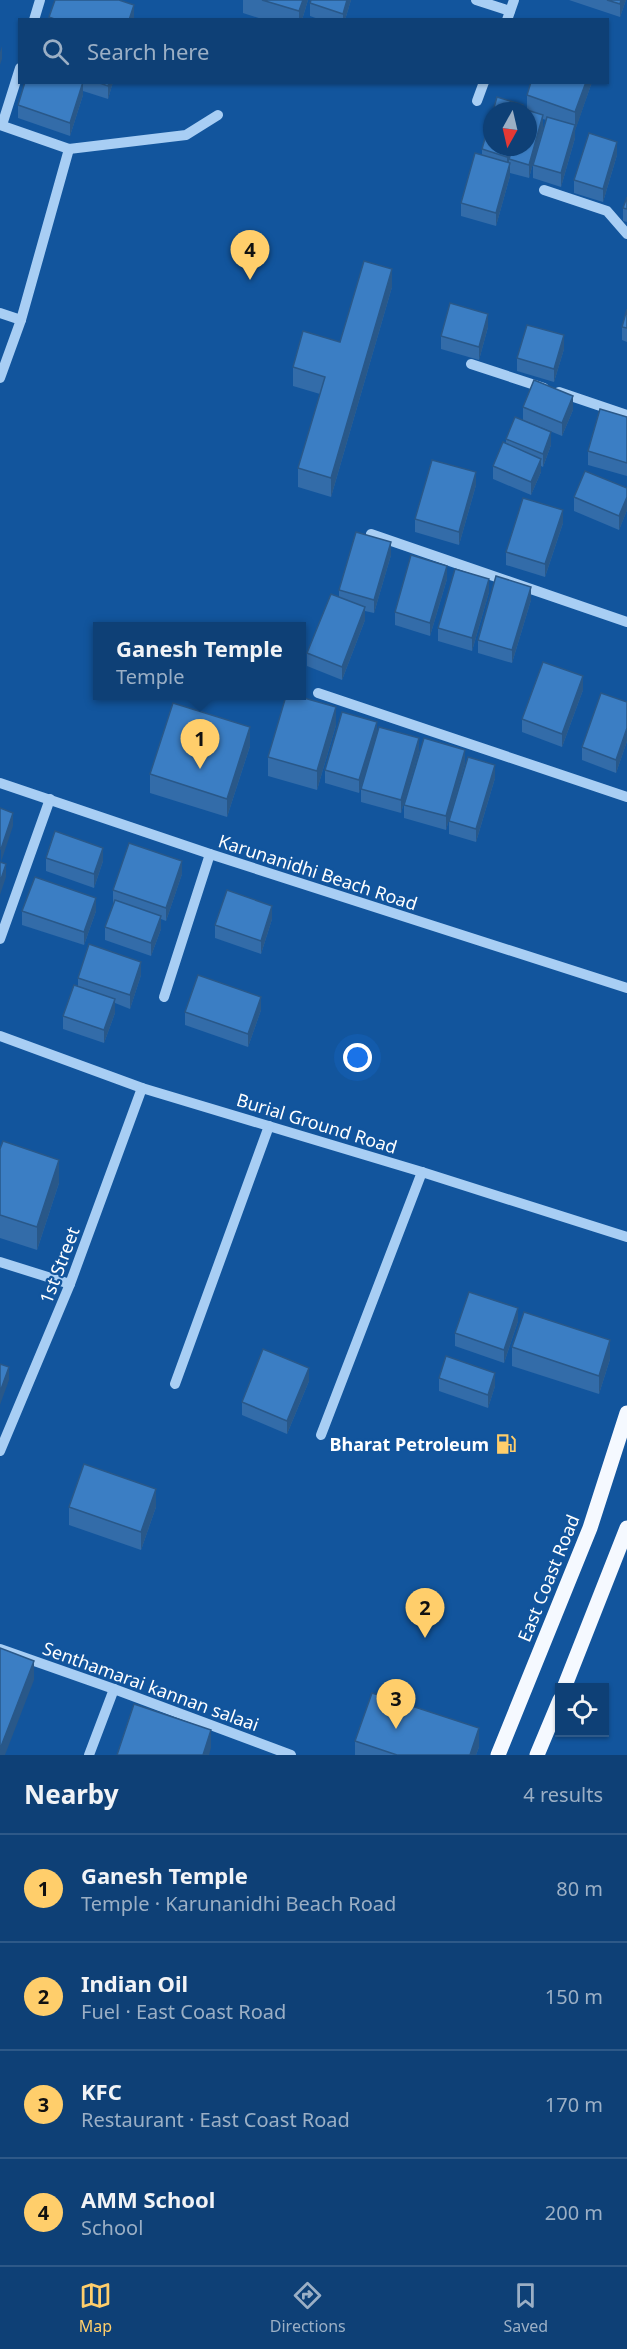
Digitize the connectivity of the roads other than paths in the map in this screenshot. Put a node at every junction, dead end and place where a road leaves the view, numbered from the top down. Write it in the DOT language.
graph roads {
  1 [pos="40,0"];
  2 [pos="476,0"];
  3 [pos="510,10"];
  4 [pos="35,18"];
  5 [pos="18,74"];
  6 [pos="482,84"];
  7 [pos="477,101"];
  8 [pos="218,115"];
  9 [pos="1,125"];
  10 [pos="69,149"];
  11 [pos="543,190"];
  12 [pos="627,234"];
  13 [pos="0,313"];
  14 [pos="21,320"];
  15 [pos="471,364"];
  16 [pos="0,378"];
  17 [pos="627,415"];
  18 [pos="371,534"];
  19 [pos="627,622"];
  20 [pos="318,693"];
  21 [pos="0,783"];
  22 [pos="627,797"];
  23 [pos="50,799"];
  24 [pos="210,855"];
  25 [pos="0,939"];
  26 [pos="627,988"];
  27 [pos="164,997"];
  28 [pos="0,1036"];
  29 [pos="142,1088"];
  30 [pos="269,1126"];
  31 [pos="422,1172"];
  32 [pos="627,1237"];
  33 [pos="0,1262"];
  34 [pos="70,1284"];
  35 [pos="175,1384"];
  36 [pos="627,1413"];
  37 [pos="321,1435"];
  38 [pos="0,1451"];
  39 [pos="627,1527"];
  40 [pos="0,1649"];
  41 [pos="566,1683"];
  42 [pos="114,1689"];
  43 [pos="555,1712"];
  44 [pos="89,1755"];
  45 [pos="291,1755"];
  46 [pos="498,1755"];
  47 [pos="537,1755"];
  1 -- 4 [label="street"];
  2 -- 3 [label="street"];
  5 -- 9 [label="street"];
  6 -- 7 [label="street"];
  8 -- 10 [label="street"];
  9 -- 10 [label="street"];
  10 -- 14 [label="street"];
  11 -- 12 [label="street"];
  13 -- 14 [label="street"];
  14 -- 16 [label="street"];
  15 -- 17 [label="street"];
  18 -- 19 [label="street"];
  20 -- 22 [label="street"];
  21 -- 23 [label="street, Karunanidhi Beach Road"];
  23 -- 24 [label="street, Karunanidhi Beach Road"];
  23 -- 25 [label="street"];
  24 -- 26 [label="street, Karunanidhi Beach Road"];
  24 -- 27 [label="street"];
  28 -- 29 [label="street, Burial Ground Road"];
  29 -- 30 [label="street, Burial Ground Road"];
  29 -- 34 [label="street, 1st Street"];
  30 -- 31 [label="street, Burial Ground Road"];
  30 -- 35 [label="street"];
  31 -- 32 [label="street, Burial Ground Road"];
  31 -- 37 [label="street"];
  33 -- 34 [label="street"];
  34 -- 38 [label="street, 1st Street"];
  36 -- 46 [label="main road, East Coast Road"];
  39 -- 41 [label="main road"];
  40 -- 42 [label="street, Senthamarai kannan salaai"];
  42 -- 44 [label="street"];
  42 -- 45 [label="street, Senthamarai kannan salaai"];
  43 -- 47 [label="main road"];
}
